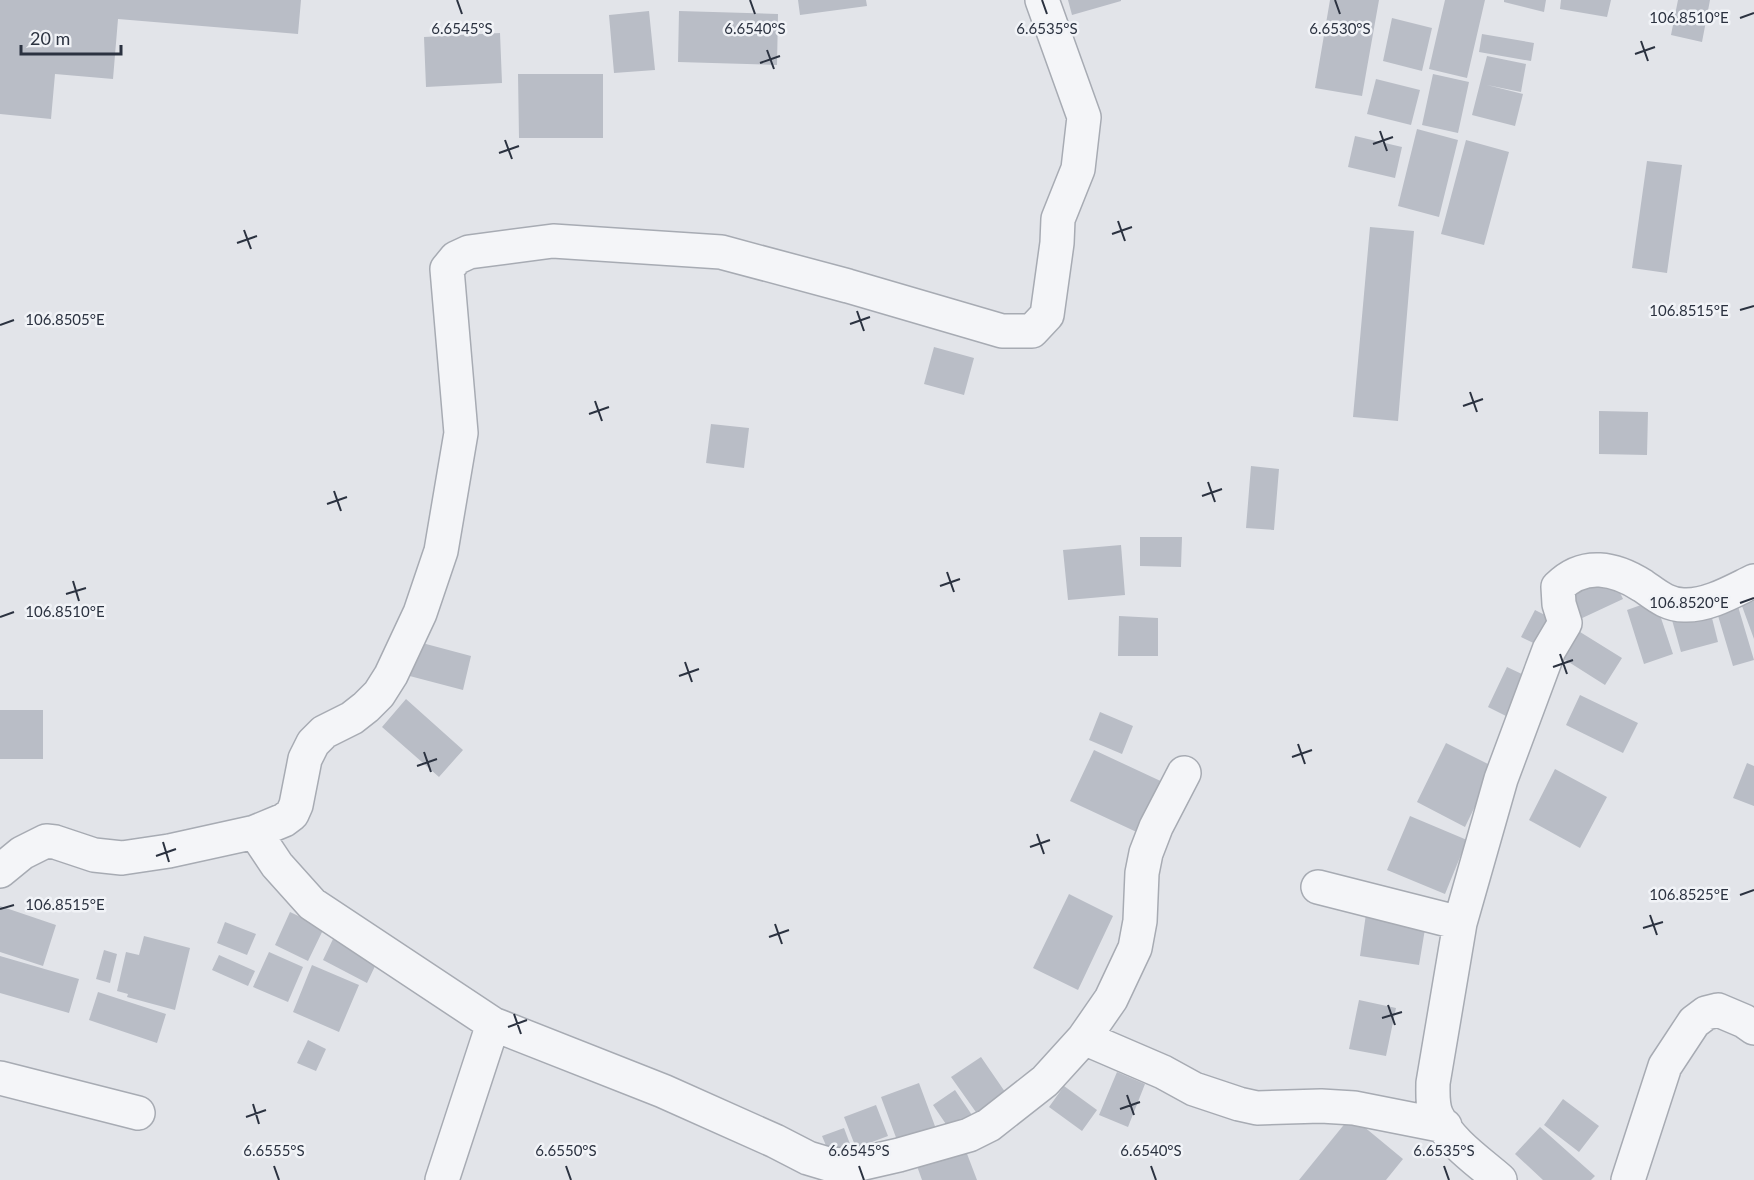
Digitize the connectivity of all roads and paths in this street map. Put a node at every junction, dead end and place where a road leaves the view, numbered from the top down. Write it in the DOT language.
graph roads {
  1 [pos="1042,0"];
  2 [pos="1754,581"];
  3 [pos="1184,773"];
  4 [pos="255,832"];
  5 [pos="0,871"];
  6 [pos="1318,887"];
  7 [pos="1460,923"];
  8 [pos="493,1024"];
  9 [pos="1754,1028"];
  10 [pos="1084,1038"];
  11 [pos="0,1078"];
  12 [pos="138,1113"];
  13 [pos="1445,1126"];
  14 [pos="442,1180"];
  15 [pos="1500,1180"];
  16 [pos="1628,1180"];
  1 -- 4 [label="street"];
  2 -- 7 [label="street"];
  3 -- 10 [label="street"];
  4 -- 5 [label="street"];
  4 -- 8 [label="street"];
  6 -- 7 [label="street"];
  7 -- 13 [label="street"];
  8 -- 10 [label="street"];
  8 -- 14 [label="street"];
  9 -- 16 [label="street"];
  10 -- 13 [label="street"];
  11 -- 12 [label="street"];
  13 -- 15 [label="street"];
}
